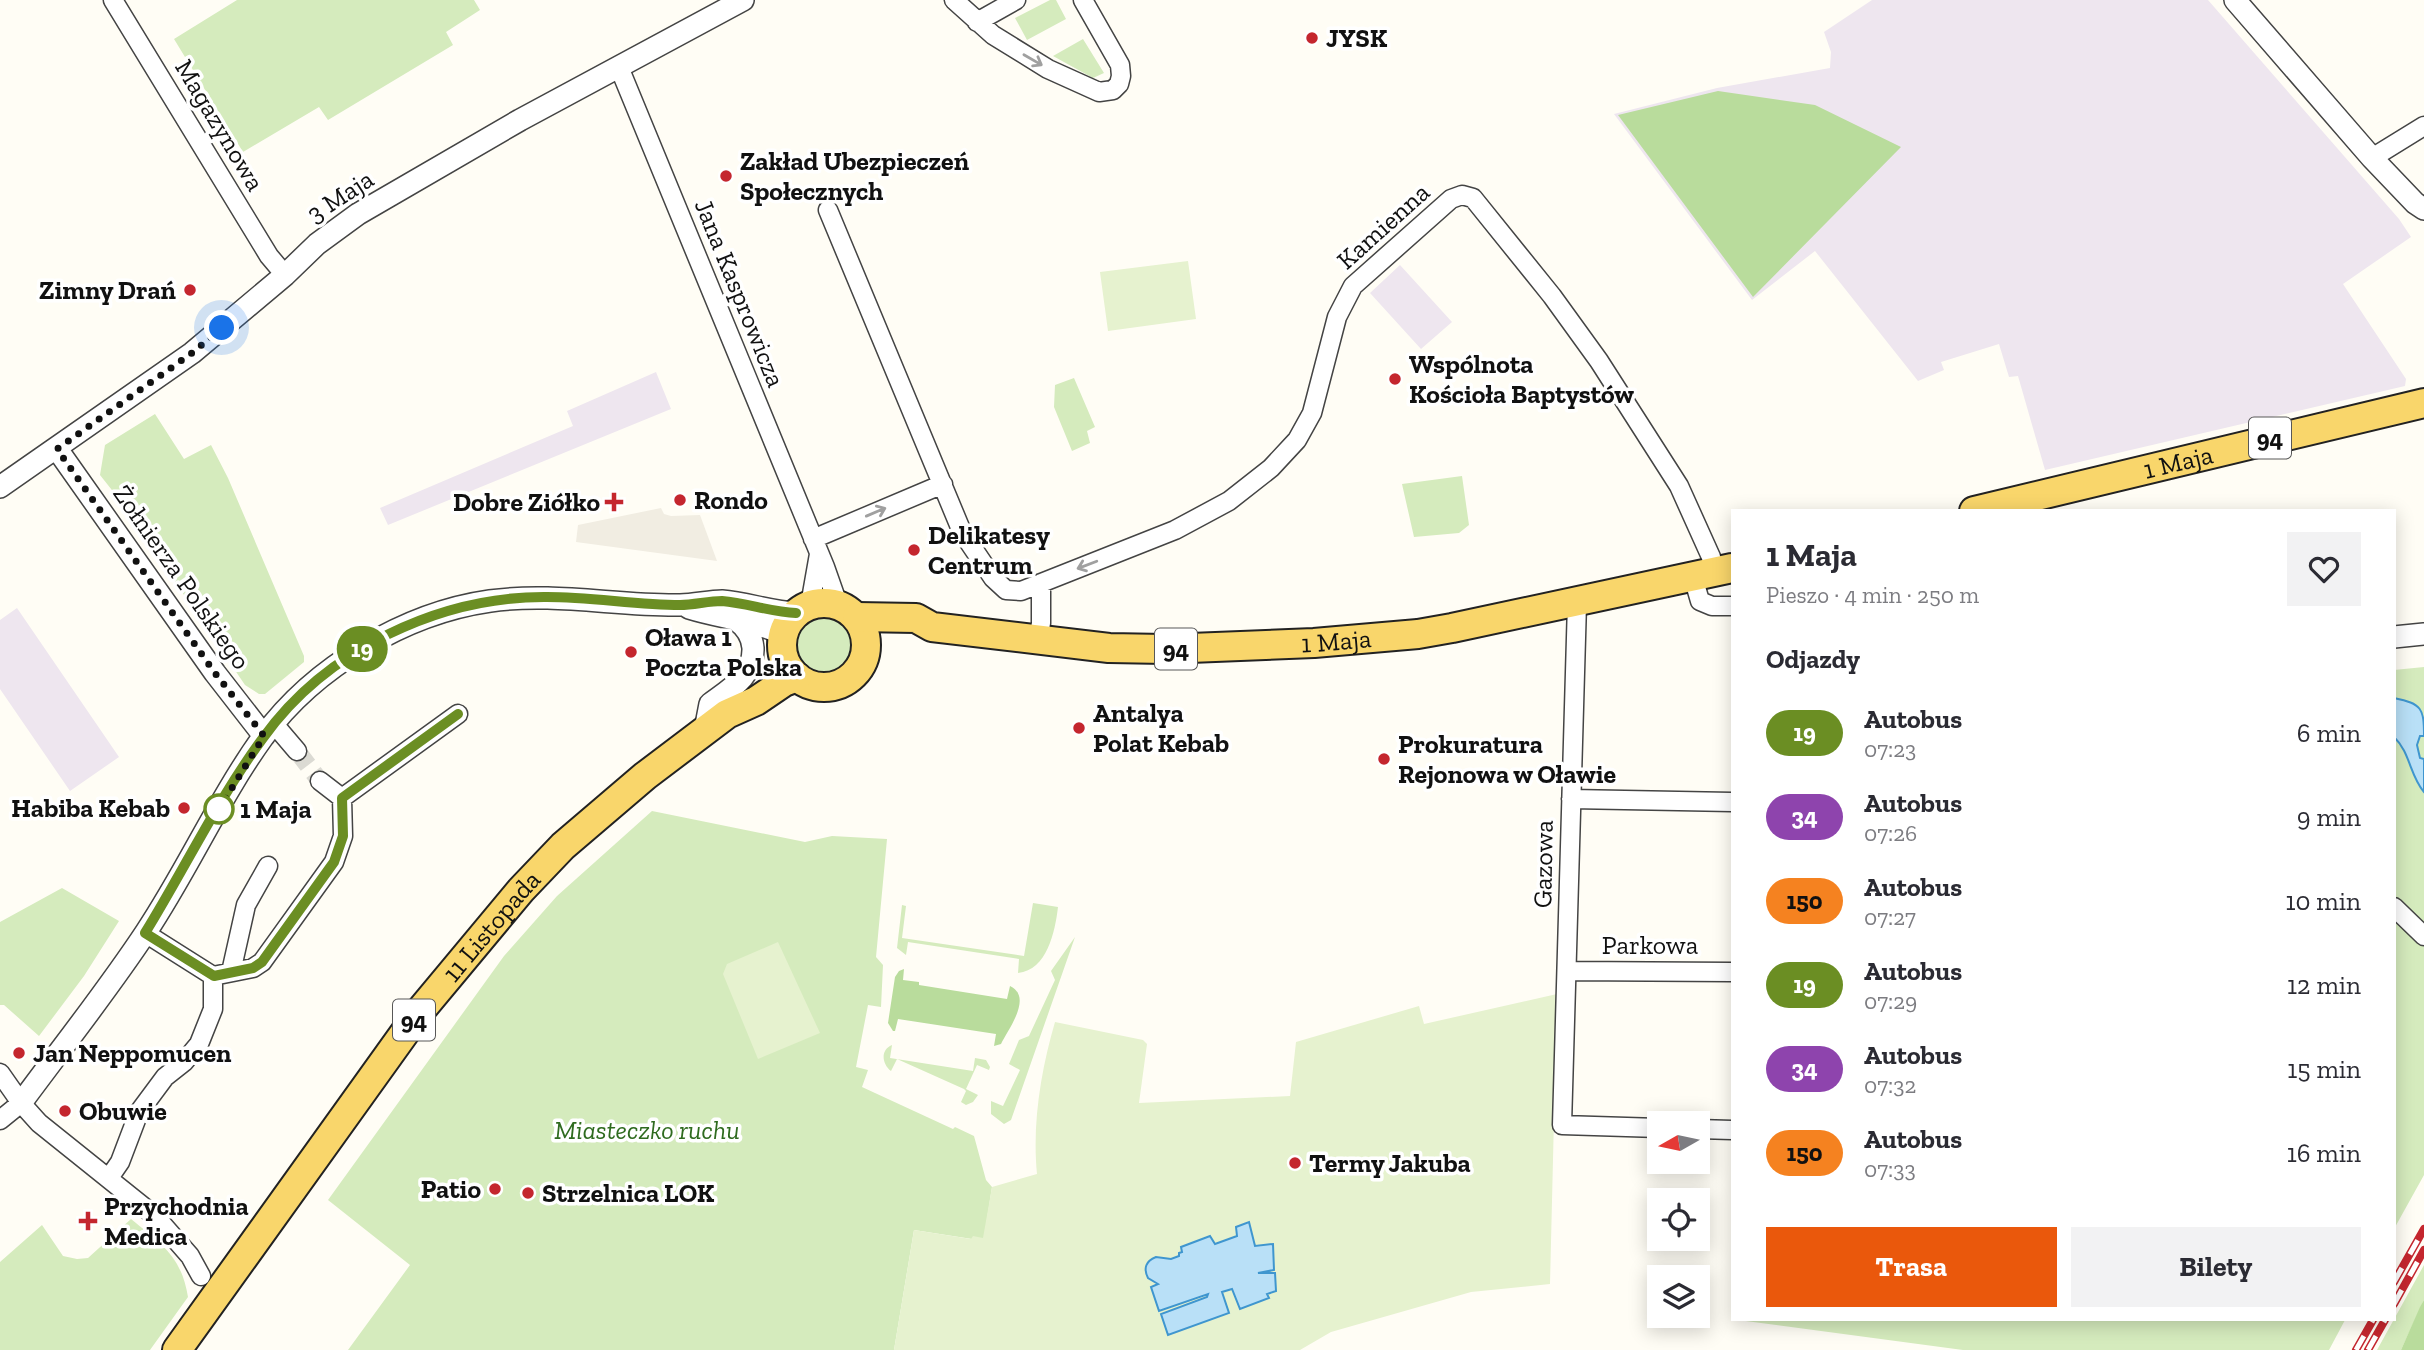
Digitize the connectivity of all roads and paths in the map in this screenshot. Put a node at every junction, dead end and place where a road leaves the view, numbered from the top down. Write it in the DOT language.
graph roads {
  1 [pos="113,0"];
  2 [pos="743,0"];
  3 [pos="954,0"];
  4 [pos="1016,0"];
  5 [pos="1083,0"];
  6 [pos="2235,0"];
  7 [pos="977,22"];
  8 [pos="619,67"];
  9 [pos="2424,126"];
  10 [pos="2372,158"];
  11 [pos="2424,209"];
  12 [pos="828,210"];
  13 [pos="285,275"];
  14 [pos="2424,403"];
  15 [pos="57,449"];
  16 [pos="943,484"];
  17 [pos="0,487"];
  18 [pos="1982,509"];
  19 [pos="816,546"];
  20 [pos="1713,572"];
  21 [pos="1041,583"];
  22 [pos="1577,603"];
  23 [pos="681,605"];
  24 [pos="1726,607"];
  25 [pos="847,610"];
  26 [pos="736,620"];
  27 [pos="932,627"];
  28 [pos="2424,634"];
  29 [pos="793,637"];
  30 [pos="2396,637"];
  31 [pos="1038,640"];
  32 [pos="867,645"];
  33 [pos="458,714"];
  34 [pos="716,722"];
  35 [pos="269,730"];
  36 [pos="297,751"];
  37 [pos="320,781"];
  38 [pos="342,798"];
  39 [pos="1571,799"];
  40 [pos="1731,802"];
  41 [pos="268,866"];
  42 [pos="2396,909"];
  43 [pos="145,933"];
  44 [pos="2424,936"];
  45 [pos="1567,971"];
  46 [pos="1731,972"];
  47 [pos="222,974"];
  48 [pos="0,1073"];
  49 [pos="21,1103"];
  50 [pos="0,1121"];
  51 [pos="1647,1128"];
  52 [pos="1710,1129"];
  53 [pos="1731,1130"];
  54 [pos="109,1178"];
  55 [pos="201,1276"];
  56 [pos="177,1350"];
  1 -- 13 [label="street, Magazynowa"];
  2 -- 8 [label="street, 3 Maja"];
  3 -- 7 [label="street"];
  4 -- 7 [label="street"];
  7 -- 5 [label="street, one-way"];
  6 -- 10 [label="street"];
  8 -- 13 [label="street, 3 Maja"];
  8 -- 19 [label="street, Jana Kasprowicza"];
  9 -- 10 [label="street"];
  10 -- 11 [label="street"];
  12 -- 16 [label="street"];
  13 -- 15 [label="street, 3 Maja"];
  14 -- 18 [label="main road, 1 Maja / 94"];
  15 -- 17 [label="street, 3 Maja"];
  15 -- 35 [label="street, Żołnierza Polskiego"];
  19 -- 16 [label="street, one-way"];
  16 -- 21 [label="street"];
  19 -- 25 [label="street, Jana Kasprowicza"];
  19 -- 29 [label="street"];
  20 -- 21 [label="street, Kamienna, one-way"];
  20 -- 22 [label="main road, 1 Maja / 94"];
  20 -- 24 [label="street"];
  21 -- 31 [label="street"];
  22 -- 31 [label="main road, 1 Maja / 94"];
  22 -- 39 [label="street, Gazowa"];
  23 -- 26 [label="street"];
  23 -- 29 [label="street"];
  23 -- 35 [label="street"];
  25 -- 27 [label="main road, 1 Maja / 94"];
  25 -- 29 [label="main road, 94"];
  25 -- 32 [label="main road"];
  26 -- 29 [label="street"];
  26 -- 34 [label="street"];
  27 -- 31 [label="main road, 1 Maja / 94"];
  27 -- 32 [label="main road, 1 Maja / 94"];
  28 -- 30 [label="street"];
  29 -- 32 [label="main road"];
  29 -- 34 [label="main road, 11 Listopada / 94"];
  33 -- 38 [label="street"];
  34 -- 56 [label="main road, 11 Listopada / 94"];
  35 -- 36 [label="street"];
  35 -- 43 [label="street"];
  37 -- 38 [label="street"];
  38 -- 47 [label="street"];
  39 -- 40 [label="street"];
  39 -- 45 [label="street, Gazowa"];
  41 -- 47 [label="street"];
  42 -- 44 [label="street"];
  43 -- 47 [label="street"];
  43 -- 49 [label="street"];
  45 -- 46 [label="street, Parkowa"];
  45 -- 51 [label="street, Gazowa"];
  47 -- 54 [label="street"];
  48 -- 49 [label="street"];
  49 -- 50 [label="street"];
  49 -- 54 [label="street"];
  52 -- 53 [label="street"];
  54 -- 55 [label="street"];
}
